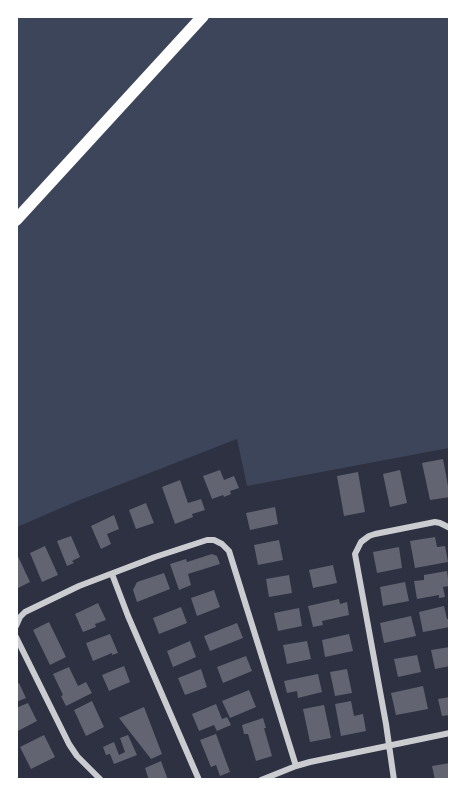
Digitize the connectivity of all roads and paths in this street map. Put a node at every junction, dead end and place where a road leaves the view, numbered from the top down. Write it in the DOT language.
graph roads {
  1 [pos="203,16"];
  2 [pos="16,220"];
  3 [pos="450,528"];
  4 [pos="112,574"];
  5 [pos="16,626"];
  6 [pos="16,637"];
  7 [pos="450,733"];
  8 [pos="389,745"];
  9 [pos="296,765"];
  10 [pos="101,780"];
  11 [pos="199,780"];
  12 [pos="261,780"];
  13 [pos="394,780"];
  1 -- 2 [label="main road"];
  3 -- 8 [label="street"];
  4 -- 5 [label="street"];
  4 -- 9 [label="street"];
  4 -- 11 [label="street"];
  6 -- 10 [label="street"];
  7 -- 8 [label="street"];
  8 -- 9 [label="street"];
  8 -- 13 [label="street"];
  9 -- 12 [label="street"];
}
